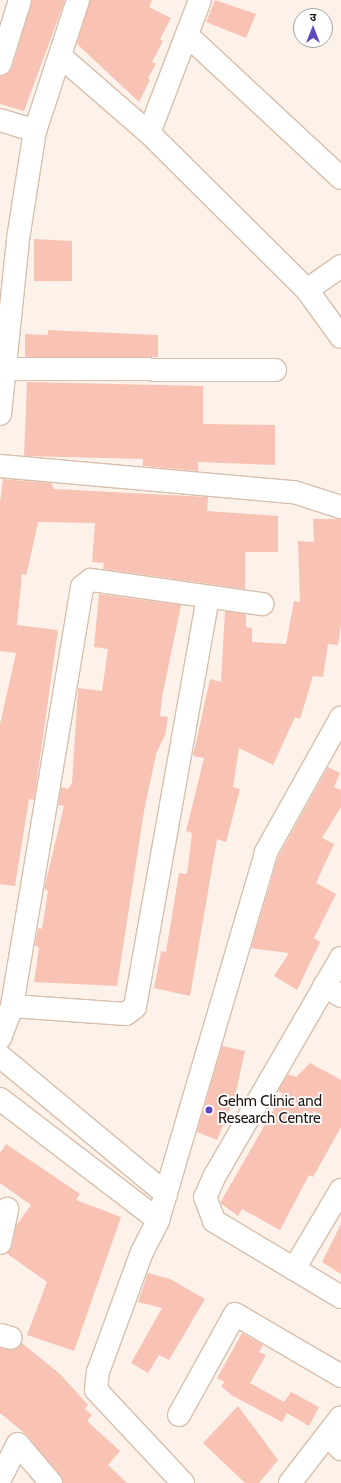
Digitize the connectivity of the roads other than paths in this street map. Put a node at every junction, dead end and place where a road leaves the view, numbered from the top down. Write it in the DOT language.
graph roads {
  1 [pos="20,0"];
  2 [pos="78,0"];
  3 [pos="200,0"];
  4 [pos="187,35"];
  5 [pos="60,56"];
  6 [pos="0,64"];
  7 [pos="0,120"];
  8 [pos="35,131"];
  9 [pos="150,133"];
  10 [pos="341,178"];
  11 [pos="341,266"];
  12 [pos="307,290"];
  13 [pos="341,337"];
  14 [pos="4,355"];
  15 [pos="275,370"];
  16 [pos="0,414"];
  17 [pos="0,466"];
  18 [pos="341,507"];
  19 [pos="208,599"];
  20 [pos="262,604"];
  21 [pos="341,718"];
  22 [pos="341,958"];
  23 [pos="333,991"];
  24 [pos="12,1006"];
  25 [pos="0,1038"];
  26 [pos="0,1056"];
  27 [pos="0,1099"];
  28 [pos="341,1190"];
  29 [pos="166,1194"];
  30 [pos="7,1209"];
  31 [pos="158,1220"];
  32 [pos="0,1242"];
  33 [pos="294,1269"];
  34 [pos="341,1297"];
  35 [pos="341,1376"];
  36 [pos="179,1415"];
  37 [pos="341,1417"];
  38 [pos="334,1442"];
  39 [pos="0,1479"];
  40 [pos="51,1483"];
  41 [pos="183,1483"];
  42 [pos="290,1483"];
  1 -- 6 [label="street"];
  2 -- 5 [label="street"];
  3 -- 4 [label="street"];
  4 -- 9 [label="street"];
  4 -- 10 [label="street"];
  5 -- 8 [label="street"];
  5 -- 9 [label="street"];
  7 -- 8 [label="street"];
  8 -- 14 [label="street"];
  9 -- 12 [label="street"];
  11 -- 12 [label="street"];
  12 -- 13 [label="street"];
  14 -- 15 [label="street"];
  14 -- 16 [label="street"];
  17 -- 18 [label="street"];
  19 -- 20 [label="street"];
  19 -- 24 [label="street"];
  19 -- 24 [label="street"];
  21 -- 29 [label="street"];
  22 -- 23 [label="street"];
  23 -- 33 [label="street"];
  24 -- 25 [label="street"];
  26 -- 29 [label="street"];
  27 -- 31 [label="street"];
  28 -- 33 [label="street"];
  29 -- 31 [label="street"];
  30 -- 32 [label="street"];
  31 -- 41 [label="street"];
  33 -- 34 [label="street"];
  35 -- 36 [label="street"];
  37 -- 38 [label="street"];
  38 -- 42 [label="street"];
  39 -- 40 [label="street"];
}
